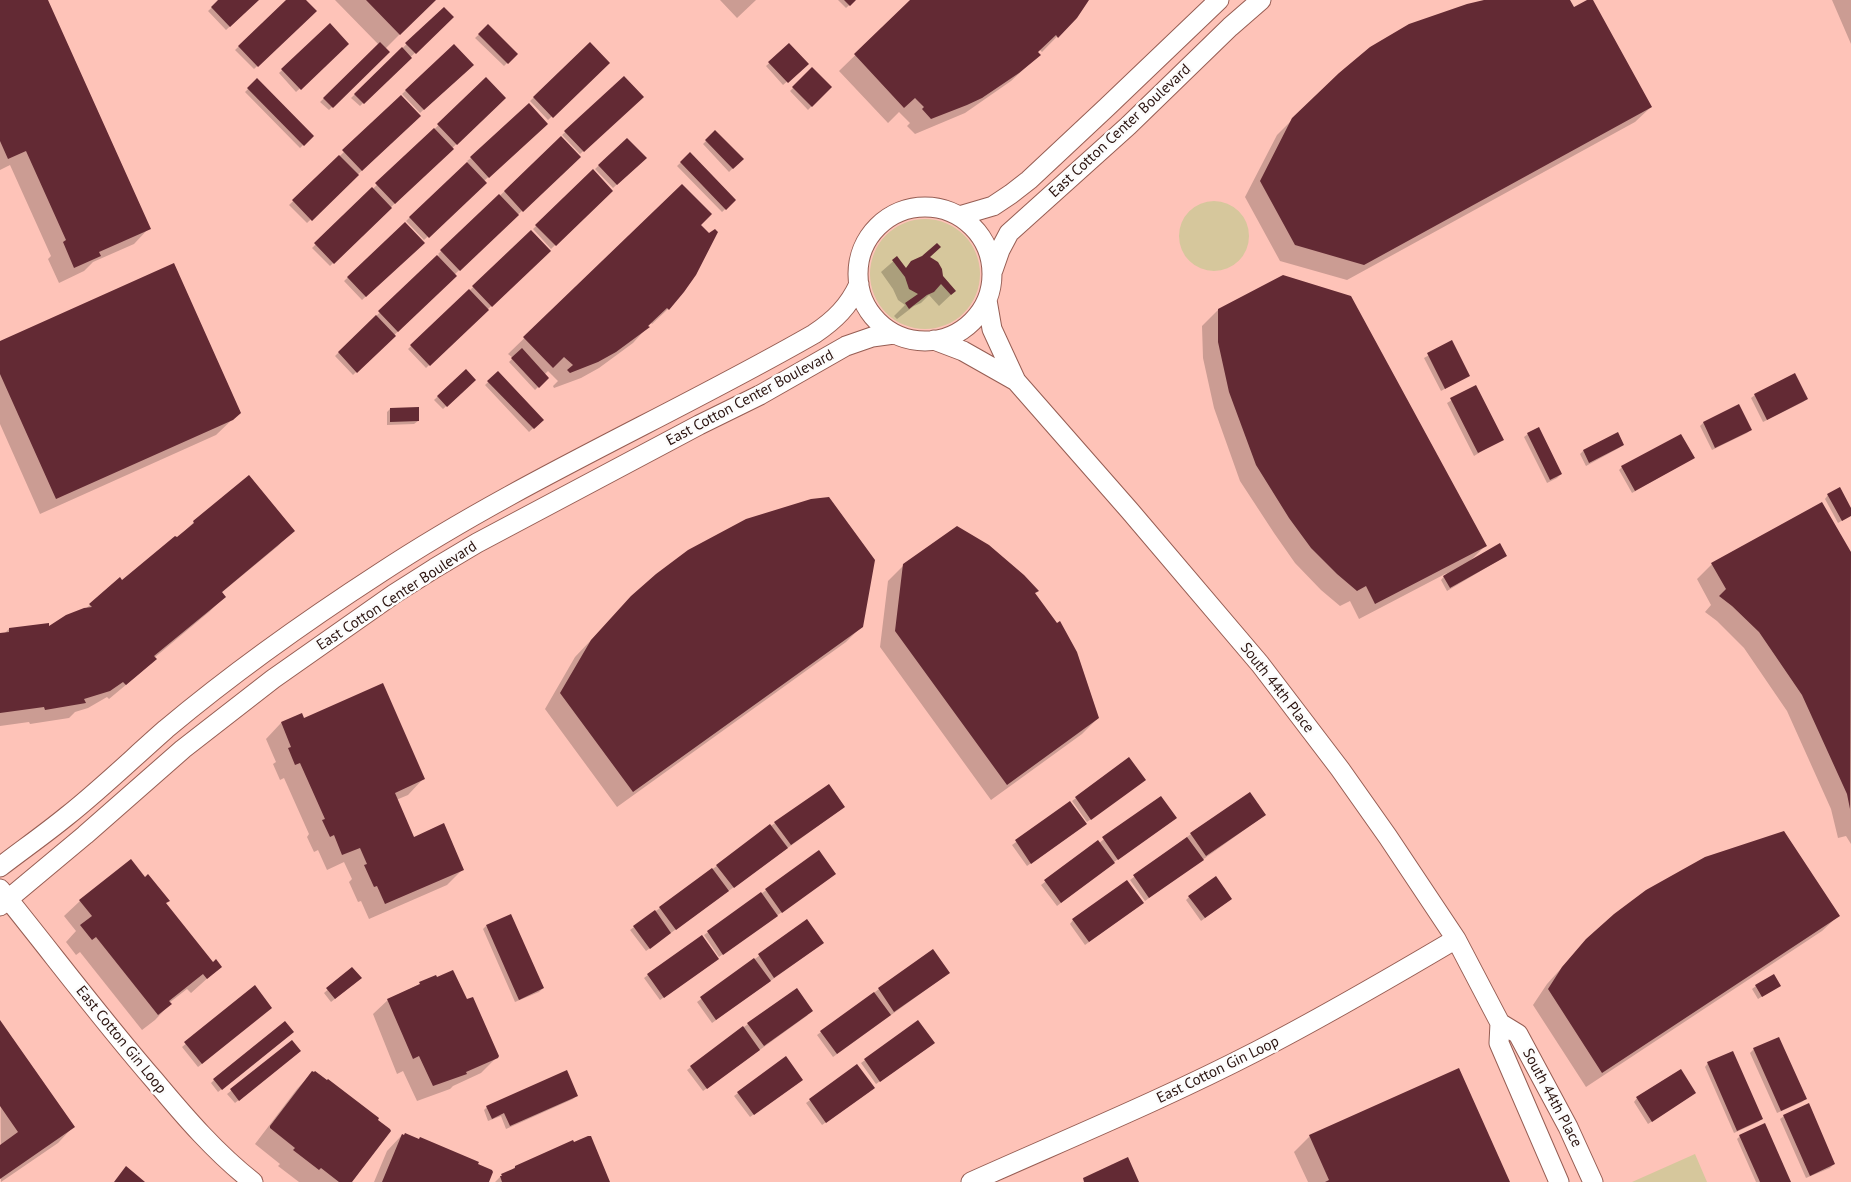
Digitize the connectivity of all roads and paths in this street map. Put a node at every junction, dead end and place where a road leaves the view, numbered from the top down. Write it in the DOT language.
graph roads {
  1 [pos="1219,0"];
  2 [pos="1261,0"];
  3 [pos="959,216"];
  4 [pos="992,271"];
  5 [pos="859,284"];
  6 [pos="987,300"];
  7 [pos="894,334"];
  8 [pos="934,340"];
  9 [pos="739,375"];
  10 [pos="1016,381"];
  11 [pos="616,469"];
  12 [pos="0,867"];
  13 [pos="3,898"];
  14 [pos="1456,939"];
  15 [pos="1500,1023"];
  16 [pos="253,1182"];
  17 [pos="971,1182"];
  18 [pos="1559,1182"];
  19 [pos="1593,1182"];
  1 -- 3 [label="street, East Cotton Center Boulevard"];
  2 -- 4 [label="street, East Cotton Center Boulevard"];
  3 -- 4 [label="street, East Cotton Center Boulevard"];
  3 -- 5 [label="street, East Cotton Center Boulevard"];
  4 -- 6 [label="street, East Cotton Center Boulevard"];
  5 -- 7 [label="street, East Cotton Center Boulevard"];
  5 -- 9 [label="street, East Cotton Center Boulevard"];
  6 -- 8 [label="street, East Cotton Center Boulevard"];
  6 -- 10 [label="street, South 44th Place"];
  7 -- 8 [label="street, East Cotton Center Boulevard"];
  7 -- 11 [label="street, East Cotton Center Boulevard"];
  8 -- 10 [label="street, South 44th Place"];
  9 -- 11 [label="street"];
  9 -- 12 [label="street, East Cotton Center Boulevard"];
  10 -- 14 [label="street, South 44th Place"];
  11 -- 13 [label="street, East Cotton Center Boulevard"];
  13 -- 16 [label="street, East Cotton Gin Loop"];
  14 -- 15 [label="street, South 44th Place"];
  14 -- 17 [label="street, East Cotton Gin Loop"];
  15 -- 18 [label="street, South 44th Place"];
  15 -- 19 [label="street, South 44th Place"];
}
